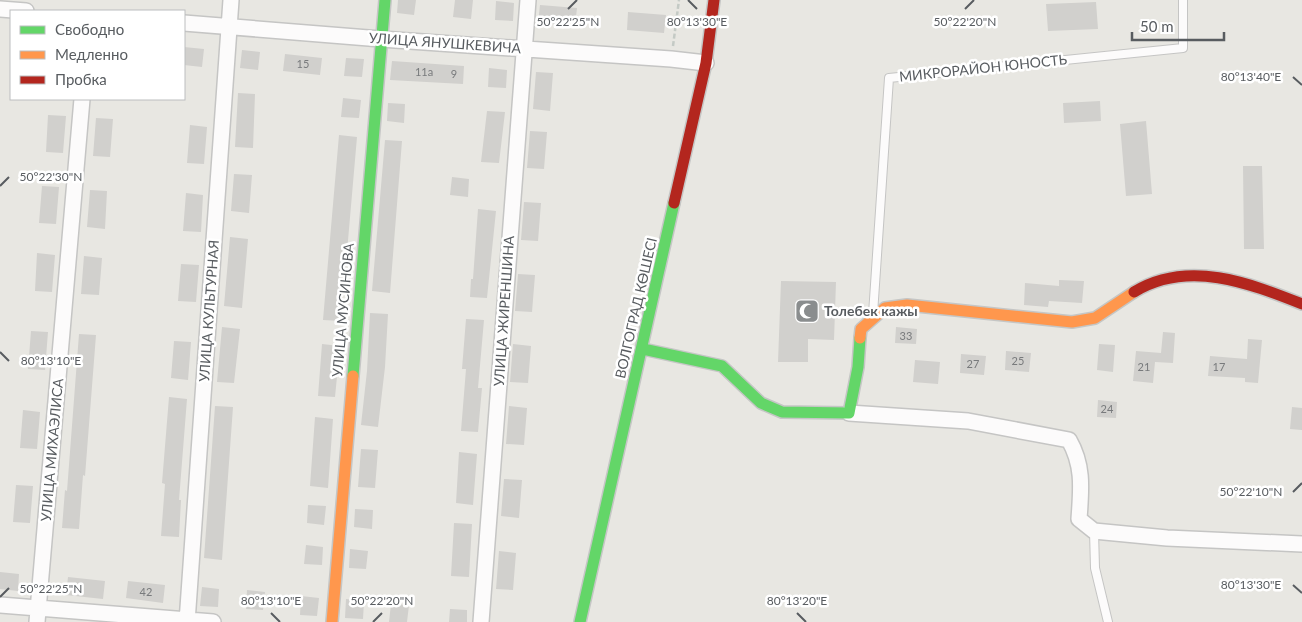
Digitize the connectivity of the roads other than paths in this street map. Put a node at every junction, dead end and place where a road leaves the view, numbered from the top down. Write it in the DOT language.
graph roads {
  1 [pos="231,0"];
  2 [pos="385,0"];
  3 [pos="528,0"];
  4 [pos="714,0"];
  5 [pos="1183,0"];
  6 [pos="0,9"];
  7 [pos="13,10"];
  8 [pos="185,22"];
  9 [pos="230,26"];
  10 [pos="381,39"];
  11 [pos="524,49"];
  12 [pos="706,63"];
  13 [pos="82,100"];
  14 [pos="1302,304"];
  15 [pos="872,321"];
  16 [pos="643,349"];
  17 [pos="849,413"];
  18 [pos="1094,531"];
  19 [pos="1302,544"];
  20 [pos="0,605"];
  21 [pos="38,615"];
  22 [pos="187,621"];
  23 [pos="212,622"];
  24 [pos="332,622"];
  25 [pos="481,622"];
  26 [pos="580,622"];
  27 [pos="1108,622"];
  1 -- 9 [label="street, УЛИЦА КУЛЬТУРНАЯ"];
  2 -- 10 [label="street, УЛИЦА МУСИНОВА"];
  3 -- 11 [label="street, УЛИЦА ЖИРЕНШИНА"];
  4 -- 12 [label="street, ВОЛГОГРАД КӨШЕСІ"];
  5 -- 15 [label="lane, МИКРОРАЙОН ЮНОСТЬ"];
  6 -- 7 [label="street"];
  8 -- 9 [label="street, УЛИЦА ЯНУШКЕВИЧА"];
  9 -- 10 [label="street, УЛИЦА ЯНУШКЕВИЧА"];
  9 -- 22 [label="street, УЛИЦА КУЛЬТУРНАЯ"];
  10 -- 11 [label="street, УЛИЦА ЯНУШКЕВИЧА"];
  10 -- 24 [label="street, УЛИЦА МУСИНОВА"];
  11 -- 12 [label="street, УЛИЦА ЯНУШКЕВИЧА"];
  11 -- 25 [label="street, УЛИЦА ЖИРЕНШИНА"];
  12 -- 16 [label="street, ВОЛГОГРАД КӨШЕСІ"];
  13 -- 21 [label="street, УЛИЦА МИХАЭЛИСА"];
  14 -- 15 [label="street"];
  15 -- 17 [label="street"];
  16 -- 17 [label="street"];
  16 -- 26 [label="street, ВОЛГОГРАД КӨШЕСІ"];
  17 -- 18 [label="street"];
  18 -- 19 [label="street"];
  18 -- 27 [label="lane"];
  20 -- 21 [label="street"];
  21 -- 22 [label="street"];
  22 -- 23 [label="street"];
}
